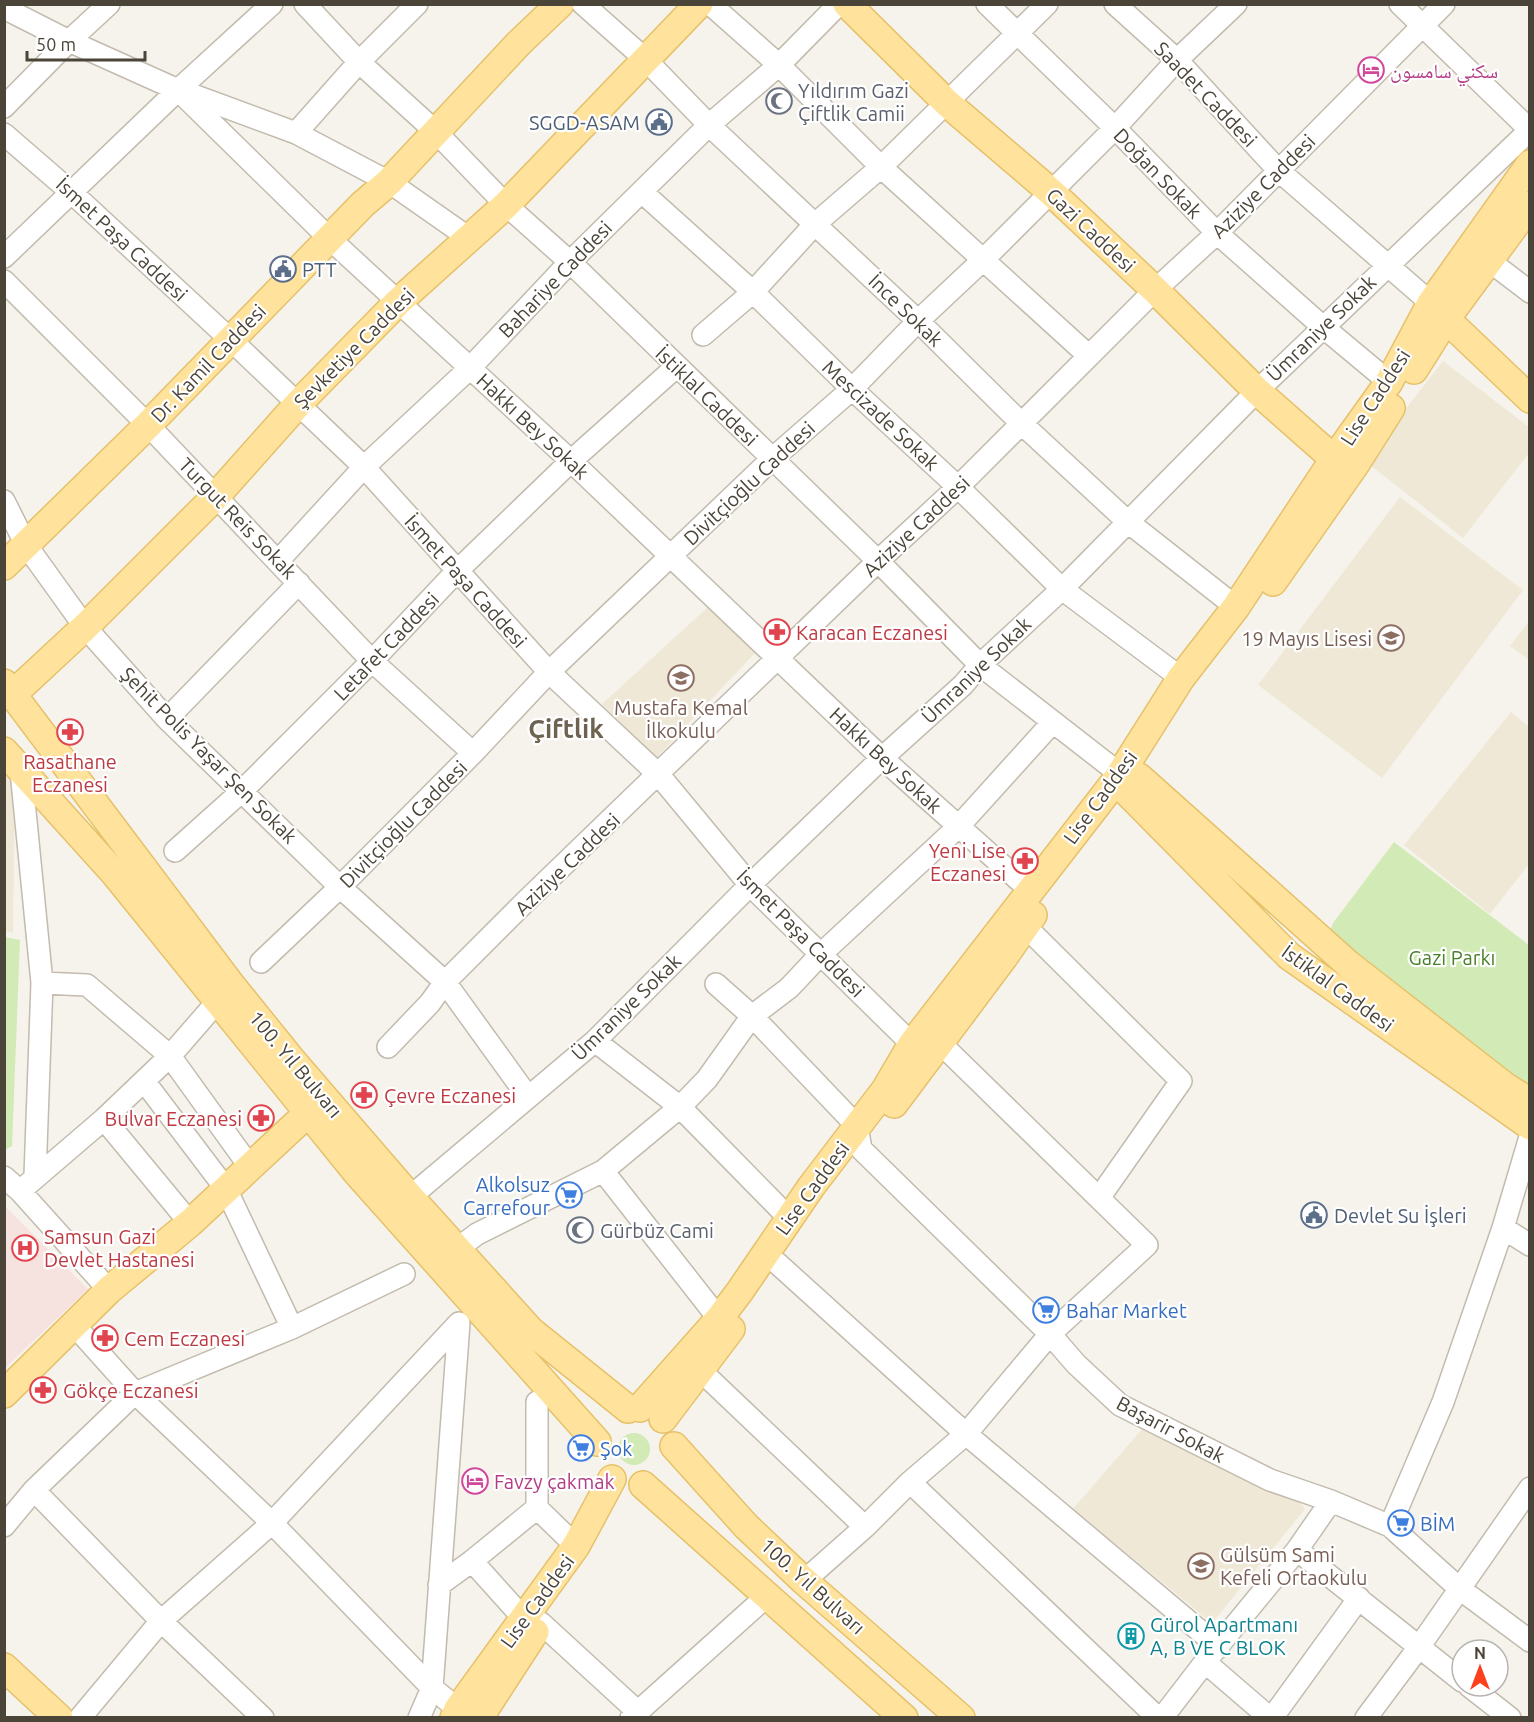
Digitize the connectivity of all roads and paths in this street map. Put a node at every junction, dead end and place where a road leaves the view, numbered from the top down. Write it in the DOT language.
graph roads {
  1 [pos="109,4"];
  2 [pos="272,4"];
  3 [pos="305,4"];
  4 [pos="417,4"];
  5 [pos="560,4"];
  6 [pos="584,4"];
  7 [pos="699,4"];
  8 [pos="710,4"];
  9 [pos="838,4"];
  10 [pos="847,4"];
  11 [pos="987,4"];
  12 [pos="1047,4"];
  13 [pos="1115,4"];
  14 [pos="1236,4"];
  15 [pos="1400,4"];
  16 [pos="1444,4"];
  17 [pos="4,8"];
  18 [pos="1423,26"];
  19 [pos="1017,35"];
  20 [pos="69,40"];
  21 [pos="645,59"];
  22 [pos="1177,60"];
  23 [pos="359,62"];
  24 [pos="778,64"];
  25 [pos="178,90"];
  26 [pos="947,103"];
  27 [pos="4,107"];
  28 [pos="709,125"];
  29 [pos="1115,128"];
  30 [pos="1530,130"];
  31 [pos="436,132"];
  32 [pos="296,133"];
  33 [pos="4,134"];
  34 [pos="1530,164"];
  35 [pos="881,167"];
  36 [pos="1278,170"];
  37 [pos="389,182"];
  38 [pos="71,192"];
  39 [pos="642,192"];
  40 [pos="1051,192"];
  41 [pos="506,205"];
  42 [pos="1530,205"];
  43 [pos="815,224"];
  44 [pos="1217,233"];
  45 [pos="469,238"];
  46 [pos="330,239"];
  47 [pos="4,257"];
  48 [pos="984,259"];
  49 [pos="1488,260"];
  50 [pos="570,262"];
  51 [pos="1386,266"];
  52 [pos="4,281"];
  53 [pos="1155,290"];
  54 [pos="753,292"];
  55 [pos="1530,292"];
  56 [pos="398,302"];
  57 [pos="1438,311"];
  58 [pos="918,321"];
  59 [pos="1323,327"];
  60 [pos="703,335"];
  61 [pos="231,340"];
  62 [pos="1089,356"];
  63 [pos="676,367"];
  64 [pos="470,368"];
  65 [pos="1389,382"];
  66 [pos="852,389"];
  67 [pos="1257,391"];
  68 [pos="1530,399"];
  69 [pos="298,404"];
  70 [pos="1021,423"];
  71 [pos="148,424"];
  72 [pos="772,459"];
  73 [pos="1334,459"];
  74 [pos="571,461"];
  75 [pos="364,467"];
  76 [pos="958,487"];
  77 [pos="216,496"];
  78 [pos="4,501"];
  79 [pos="1128,522"];
  80 [pos="27,545"];
  81 [pos="670,556"];
  82 [pos="278,561"];
  83 [pos="878,561"];
  84 [pos="4,566"];
  85 [pos="457,572"];
  86 [pos="299,583"];
  87 [pos="1062,589"];
  88 [pos="1236,607"];
  89 [pos="85,627"];
  90 [pos="778,657"];
  91 [pos="372,661"];
  92 [pos="980,665"];
  93 [pos="549,672"];
  94 [pos="1181,678"];
  95 [pos="9,689"];
  96 [pos="167,719"];
  97 [pos="1052,723"];
  98 [pos="473,753"];
  99 [pos="882,758"];
  100 [pos="13,761"];
  101 [pos="659,775"];
  102 [pos="1126,779"];
  103 [pos="242,791"];
  104 [pos="958,827"];
  105 [pos="175,851"];
  106 [pos="750,885"];
  107 [pos="340,887"];
  108 [pos="1030,890"];
  109 [pos="1025,927"];
  110 [pos="821,954"];
  111 [pos="261,962"];
  112 [pos="445,982"];
  113 [pos="42,983"];
  114 [pos="716,984"];
  115 [pos="217,1002"];
  116 [pos="752,1016"];
  117 [pos="595,1041"];
  118 [pos="940,1042"];
  119 [pos="912,1044"];
  120 [pos="388,1047"];
  121 [pos="170,1056"];
  122 [pos="144,1081"];
  123 [pos="528,1097"];
  124 [pos="1530,1102"];
  125 [pos="680,1107"];
  126 [pos="308,1113"];
  127 [pos="104,1119"];
  128 [pos="1530,1126"];
  129 [pos="1530,1137"];
  130 [pos="859,1138"];
  131 [pos="250,1167"];
  132 [pos="603,1171"];
  133 [pos="35,1176"];
  134 [pos="12,1184"];
  135 [pos="226,1190"];
  136 [pos="410,1197"];
  137 [pos="1099,1198"];
  138 [pos="789,1218"];
  139 [pos="190,1224"];
  140 [pos="1503,1228"];
  141 [pos="1530,1245"];
  142 [pos="457,1249"];
  143 [pos="777,1263"];
  144 [pos="404,1274"];
  145 [pos="109,1290"];
  146 [pos="719,1319"];
  147 [pos="75,1326"];
  148 [pos="292,1328"];
  149 [pos="1050,1334"];
  150 [pos="701,1371"];
  151 [pos="135,1393"];
  152 [pos="4,1394"];
  153 [pos="537,1402"];
  154 [pos="644,1412"];
  155 [pos="966,1434"];
  156 [pos="597,1442"];
  157 [pos="674,1446"];
  158 [pos="910,1482"];
  159 [pos="629,1483"];
  160 [pos="1530,1488"];
  161 [pos="34,1490"];
  162 [pos="1331,1501"];
  163 [pos="537,1508"];
  164 [pos="272,1523"];
  165 [pos="4,1526"];
  166 [pos="1390,1526"];
  167 [pos="865,1527"];
  168 [pos="576,1546"];
  169 [pos="1297,1550"];
  170 [pos="472,1561"];
  171 [pos="804,1581"];
  172 [pos="439,1585"];
  173 [pos="1460,1589"];
  174 [pos="768,1595"];
  175 [pos="1359,1598"];
  176 [pos="161,1621"];
  177 [pos="533,1621"];
  178 [pos="1530,1641"];
  179 [pos="1419,1647"];
  180 [pos="1212,1655"];
  181 [pos="4,1667"];
  182 [pos="1450,1672"];
  183 [pos="432,1688"];
  184 [pos="1484,1698"];
  185 [pos="465,1715"];
  186 [pos="634,1715"];
  187 [pos="58,1718"];
  188 [pos="80,1718"];
  189 [pos="262,1718"];
  190 [pos="419,1718"];
  191 [pos="904,1718"];
  192 [pos="962,1718"];
  193 [pos="1160,1718"];
  194 [pos="1271,1718"];
  195 [pos="1366,1718"];
  196 [pos="1510,1718"];
  1 -- 20 [label="street"];
  2 -- 25 [label="street"];
  3 -- 23 [label="street, İstiklal Caddesi"];
  4 -- 23 [label="street"];
  5 -- 31 [label="main road, Dr. Kamil Caddesi"];
  6 -- 21 [label="street, İnce Sokak"];
  7 -- 21 [label="main road, Şevketiye Caddesi"];
  8 -- 24 [label="street"];
  9 -- 24 [label="street, Bahariye Caddesi"];
  10 -- 26 [label="main road, Gazi Caddesi"];
  11 -- 19 [label="street, Doğan Sokak"];
  12 -- 19 [label="street"];
  13 -- 22 [label="street, Saadet Caddesi"];
  14 -- 22 [label="street, Divitçioğlu Caddesi"];
  15 -- 18 [label="street"];
  16 -- 18 [label="street, Aziziye Caddesi"];
  17 -- 20 [label="street, Hakkı Bey Sokak"];
  18 -- 30 [label="street"];
  18 -- 36 [label="street, Aziziye Caddesi"];
  19 -- 26 [label="street"];
  19 -- 29 [label="street, Doğan Sokak"];
  20 -- 25 [label="street, Hakkı Bey Sokak"];
  20 -- 27 [label="street"];
  21 -- 28 [label="street, İnce Sokak"];
  21 -- 41 [label="main road, Şevketiye Caddesi"];
  22 -- 29 [label="street, Divitçioğlu Caddesi"];
  22 -- 36 [label="street, Saadet Caddesi"];
  23 -- 31 [label="street, İstiklal Caddesi"];
  23 -- 32 [label="street"];
  24 -- 28 [label="street, Bahariye Caddesi"];
  24 -- 35 [label="street"];
  25 -- 32 [label="street"];
  25 -- 38 [label="street"];
  25 -- 46 [label="street, Hakkı Bey Sokak"];
  26 -- 35 [label="street"];
  26 -- 40 [label="main road, Gazi Caddesi"];
  28 -- 39 [label="street, Bahariye Caddesi"];
  28 -- 43 [label="street, İnce Sokak"];
  29 -- 40 [label="street, Divitçioğlu Caddesi"];
  29 -- 44 [label="street, Doğan Sokak"];
  30 -- 51 [label="street, Ümraniye Sokak"];
  31 -- 37 [label="main road, Dr. Kamil Caddesi"];
  31 -- 41 [label="street, İstiklal Caddesi"];
  32 -- 37 [label="street"];
  33 -- 38 [label="street, İsmet Paşa Caddesi"];
  34 -- 57 [label="main road, Lise Caddesi"];
  35 -- 43 [label="street"];
  35 -- 48 [label="street"];
  36 -- 44 [label="street, Aziziye Caddesi"];
  36 -- 51 [label="street, Saadet Caddesi"];
  37 -- 45 [label="street"];
  37 -- 46 [label="main road, Dr. Kamil Caddesi"];
  38 -- 47 [label="street"];
  38 -- 61 [label="street, İsmet Paşa Caddesi"];
  39 -- 50 [label="street, Bahariye Caddesi"];
  39 -- 54 [label="street, Mescizade Sokak"];
  40 -- 48 [label="street, Divitçioğlu Caddesi"];
  40 -- 53 [label="main road, Gazi Caddesi"];
  41 -- 45 [label="main road, Şevketiye Caddesi"];
  41 -- 50 [label="street, İstiklal Caddesi"];
  42 -- 49 [label="main road, Lise Caddesi"];
  43 -- 54 [label="street"];
  43 -- 58 [label="street, İnce Sokak"];
  44 -- 53 [label="street, Aziziye Caddesi"];
  44 -- 59 [label="street, Doğan Sokak"];
  45 -- 56 [label="main road, Şevketiye Caddesi"];
  46 -- 56 [label="street, Hakkı Bey Sokak"];
  46 -- 61 [label="main road, Dr. Kamil Caddesi"];
  48 -- 58 [label="street, Divitçioğlu Caddesi"];
  48 -- 62 [label="street"];
  49 -- 55 [label="street"];
  49 -- 57 [label="main road, Lise Caddesi"];
  50 -- 63 [label="street, İstiklal Caddesi"];
  50 -- 64 [label="street, Bahariye Caddesi"];
  51 -- 57 [label="street, Saadet Caddesi"];
  51 -- 59 [label="street, Ümraniye Sokak"];
  52 -- 71 [label="street, Turgut Reis Sokak"];
  53 -- 62 [label="street, Aziziye Caddesi"];
  53 -- 67 [label="main road, Gazi Caddesi"];
  54 -- 60 [label="street"];
  54 -- 66 [label="street, Mescizade Sokak"];
  56 -- 64 [label="street, Hakkı Bey Sokak"];
  56 -- 69 [label="main road, Şevketiye Caddesi"];
  57 -- 65 [label="main road, Lise Caddesi"];
  57 -- 68 [label="main road, Saadet Caddesi"];
  57 -- 102 [label="main road, Lise Caddesi"];
  58 -- 66 [label="street, Divitçioğlu Caddesi"];
  58 -- 70 [label="street, İnce Sokak"];
  59 -- 65 [label="street, Doğan Sokak"];
  59 -- 67 [label="street, Ümraniye Sokak"];
  61 -- 69 [label="street, İsmet Paşa Caddesi"];
  61 -- 71 [label="main road, Dr. Kamil Caddesi"];
  62 -- 70 [label="street, Aziziye Caddesi"];
  63 -- 72 [label="street, İstiklal Caddesi"];
  63 -- 74 [label="street, Letafet Caddesi"];
  64 -- 74 [label="street, Hakkı Bey Sokak"];
  64 -- 75 [label="street, Bahariye Caddesi"];
  65 -- 73 [label="main road, Lise Caddesi"];
  66 -- 72 [label="street, Divitçioğlu Caddesi"];
  66 -- 76 [label="street, Mescizade Sokak"];
  67 -- 73 [label="main road, Gazi Caddesi"];
  67 -- 79 [label="street, Ümraniye Sokak"];
  69 -- 75 [label="street, İsmet Paşa Caddesi"];
  69 -- 77 [label="main road, Şevketiye Caddesi"];
  70 -- 76 [label="street, Aziziye Caddesi"];
  70 -- 79 [label="street, İnce Sokak"];
  71 -- 77 [label="street, Turgut Reis Sokak"];
  71 -- 80 [label="main road, Dr. Kamil Caddesi"];
  72 -- 81 [label="street, Divitçioğlu Caddesi"];
  72 -- 83 [label="street, İstiklal Caddesi"];
  73 -- 88 [label="main road, Lise Caddesi"];
  74 -- 81 [label="street, Hakkı Bey Sokak"];
  74 -- 85 [label="street, Letafet Caddesi"];
  75 -- 82 [label="street, Bahariye Caddesi"];
  75 -- 85 [label="street, İsmet Paşa Caddesi"];
  76 -- 83 [label="street, Aziziye Caddesi"];
  76 -- 87 [label="street, Mescizade Sokak"];
  77 -- 82 [label="street, Turgut Reis Sokak"];
  77 -- 89 [label="main road, Şevketiye Caddesi"];
  78 -- 80 [label="street, Şehit Polis Yaşar Şen Sokak"];
  79 -- 87 [label="street, Ümraniye Sokak"];
  79 -- 88 [label="street, İnce Sokak"];
  80 -- 84 [label="main road, Dr. Kamil Caddesi"];
  80 -- 89 [label="street, Şehit Polis Yaşar Şen Sokak"];
  81 -- 90 [label="street, Hakkı Bey Sokak"];
  81 -- 93 [label="street, Divitçioğlu Caddesi"];
  82 -- 86 [label="street, Turgut Reis Sokak"];
  83 -- 90 [label="street, Aziziye Caddesi"];
  83 -- 92 [label="street, İstiklal Caddesi"];
  85 -- 91 [label="street, Letafet Caddesi"];
  85 -- 93 [label="street, İsmet Paşa Caddesi"];
  86 -- 91 [label="street, Turgut Reis Sokak"];
  86 -- 96 [label="street"];
  87 -- 92 [label="street, Ümraniye Sokak"];
  87 -- 94 [label="street, Mescizade Sokak"];
  88 -- 94 [label="main road, Lise Caddesi"];
  89 -- 95 [label="main road, Şevketiye Caddesi"];
  89 -- 96 [label="street, Şehit Polis Yaşar Şen Sokak"];
  90 -- 99 [label="street, Hakkı Bey Sokak"];
  90 -- 101 [label="street, Aziziye Caddesi"];
  91 -- 98 [label="street, Turgut Reis Sokak"];
  91 -- 103 [label="street, Letafet Caddesi"];
  92 -- 97 [label="street, İstiklal Caddesi"];
  92 -- 99 [label="street, Ümraniye Sokak"];
  93 -- 98 [label="street, Divitçioğlu Caddesi"];
  93 -- 101 [label="street, İsmet Paşa Caddesi"];
  94 -- 102 [label="main road, Lise Caddesi"];
  95 -- 136 [label="main road, 100. Yıl Bulvarı"];
  96 -- 103 [label="street, Şehit Polis Yaşar Şen Sokak"];
  97 -- 102 [label="street, İstiklal Caddesi"];
  97 -- 104 [label="street"];
  98 -- 107 [label="street, Divitçioğlu Caddesi"];
  99 -- 104 [label="street, Hakkı Bey Sokak"];
  99 -- 106 [label="street, Ümraniye Sokak"];
  100 -- 113 [label="street"];
  100 -- 115 [label="main road, 100. Yıl Bulvarı"];
  101 -- 106 [label="street, İsmet Paşa Caddesi"];
  101 -- 112 [label="street, Aziziye Caddesi"];
  102 -- 108 [label="main road, Lise Caddesi"];
  102 -- 109 [label="main road, Lise Caddesi"];
  102 -- 124 [label="main road, İstiklal Caddesi"];
  102 -- 128 [label="main road, İstiklal Caddesi"];
  103 -- 105 [label="street, Letafet Caddesi"];
  103 -- 107 [label="street, Şehit Polis Yaşar Şen Sokak"];
  104 -- 108 [label="street, Hakkı Bey Sokak"];
  104 -- 110 [label="street"];
  106 -- 110 [label="street, İsmet Paşa Caddesi"];
  106 -- 117 [label="street, Ümraniye Sokak"];
  107 -- 111 [label="street, Divitçioğlu Caddesi"];
  107 -- 112 [label="street, Şehit Polis Yaşar Şen Sokak"];
  108 -- 119 [label="main road, Lise Caddesi"];
  109 -- 118 [label="main road, Lise Caddesi"];
  109 -- 137 [label="street"];
  110 -- 116 [label="street"];
  110 -- 119 [label="street, İsmet Paşa Caddesi"];
  112 -- 120 [label="street, Aziziye Caddesi"];
  112 -- 123 [label="street, Şehit Polis Yaşar Şen Sokak"];
  113 -- 121 [label="street"];
  113 -- 133 [label="street"];
  114 -- 116 [label="street, Başarir Sokak"];
  115 -- 121 [label="street"];
  115 -- 126 [label="main road, 100. Yıl Bulvarı"];
  116 -- 125 [label="street"];
  116 -- 130 [label="street, Başarir Sokak"];
  117 -- 123 [label="street, Ümraniye Sokak"];
  117 -- 125 [label="street"];
  118 -- 130 [label="main road, Lise Caddesi"];
  118 -- 137 [label="street"];
  119 -- 130 [label="main road, Lise Caddesi"];
  121 -- 122 [label="street"];
  121 -- 131 [label="street"];
  122 -- 127 [label="street"];
  122 -- 135 [label="street"];
  123 -- 136 [label="street, Ümraniye Sokak"];
  125 -- 132 [label="street"];
  125 -- 138 [label="street"];
  126 -- 131 [label="main road"];
  126 -- 156 [label="main road, 100. Yıl Bulvarı"];
  127 -- 133 [label="street"];
  127 -- 139 [label="street"];
  129 -- 140 [label="street"];
  130 -- 138 [label="main road, Lise Caddesi"];
  130 -- 143 [label="main road, Lise Caddesi"];
  130 -- 149 [label="street, Başarir Sokak"];
  131 -- 135 [label="main road"];
  132 -- 142 [label="street"];
  132 -- 146 [label="street"];
  133 -- 134 [label="street"];
  134 -- 145 [label="street"];
  135 -- 139 [label="main road"];
  135 -- 148 [label="street"];
  136 -- 142 [label="main road, 100. Yıl Bulvarı"];
  137 -- 149 [label="street"];
  138 -- 146 [label="main road, Lise Caddesi"];
  139 -- 145 [label="main road"];
  140 -- 141 [label="street"];
  140 -- 166 [label="street"];
  142 -- 154 [label="main road, 100. Yıl Bulvarı"];
  143 -- 150 [label="main road, Lise Caddesi"];
  143 -- 155 [label="street"];
  144 -- 148 [label="street"];
  145 -- 147 [label="main road"];
  146 -- 154 [label="main road, Lise Caddesi"];
  147 -- 151 [label="street"];
  147 -- 152 [label="main road"];
  148 -- 151 [label="street"];
  149 -- 155 [label="street"];
  149 -- 162 [label="street, Başarir Sokak"];
  150 -- 154 [label="main road, Lise Caddesi"];
  150 -- 167 [label="street"];
  151 -- 161 [label="street"];
  151 -- 164 [label="street"];
  153 -- 163 [label="street"];
  154 -- 156 [label="main road"];
  154 -- 157 [label="main road"];
  155 -- 158 [label="street"];
  155 -- 180 [label="street"];
  156 -- 159 [label="main road"];
  157 -- 159 [label="main road"];
  157 -- 171 [label="main road, 100. Yıl Bulvarı"];
  158 -- 167 [label="street"];
  158 -- 193 [label="street"];
  159 -- 168 [label="main road, Lise Caddesi"];
  159 -- 174 [label="main road, 100. Yıl Bulvarı"];
  159 -- 177 [label="main road, Lise Caddesi"];
  160 -- 173 [label="street"];
  161 -- 165 [label="street"];
  161 -- 176 [label="street"];
  162 -- 166 [label="street, Başarir Sokak"];
  162 -- 169 [label="street"];
  163 -- 168 [label="street"];
  163 -- 170 [label="street"];
  164 -- 172 [label="street"];
  164 -- 176 [label="street"];
  164 -- 183 [label="street"];
  166 -- 173 [label="street, Başarir Sokak"];
  167 -- 171 [label="street"];
  168 -- 177 [label="main road, Lise Caddesi"];
  169 -- 175 [label="street"];
  169 -- 180 [label="street"];
  170 -- 172 [label="street"];
  170 -- 177 [label="street"];
  171 -- 192 [label="main road, 100. Yıl Bulvarı"];
  172 -- 183 [label="street"];
  173 -- 178 [label="street, Başarir Sokak"];
  173 -- 179 [label="street"];
  174 -- 186 [label="street"];
  174 -- 191 [label="main road, 100. Yıl Bulvarı"];
  175 -- 179 [label="street"];
  175 -- 194 [label="street"];
  176 -- 188 [label="street"];
  176 -- 189 [label="street"];
  177 -- 185 [label="main road, Lise Caddesi"];
  177 -- 186 [label="street"];
  179 -- 182 [label="street"];
  179 -- 195 [label="street"];
  180 -- 193 [label="street"];
  180 -- 194 [label="street"];
  181 -- 187 [label="main road"];
  183 -- 185 [label="street"];
  183 -- 190 [label="street"];
  184 -- 196 [label="street"];
}
